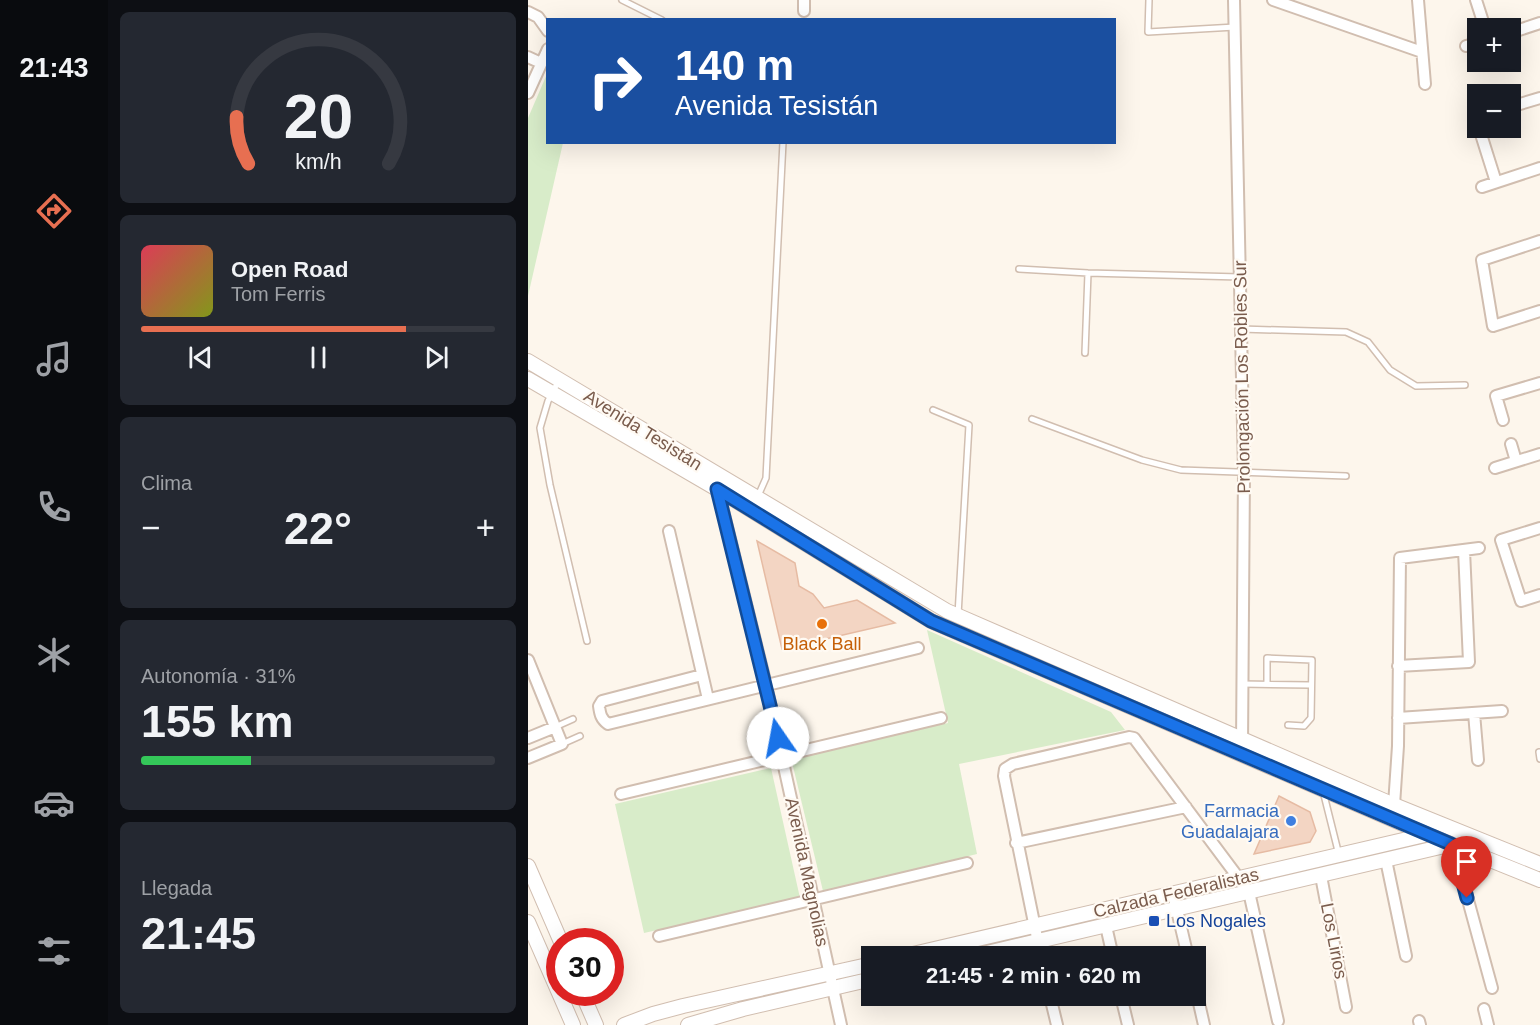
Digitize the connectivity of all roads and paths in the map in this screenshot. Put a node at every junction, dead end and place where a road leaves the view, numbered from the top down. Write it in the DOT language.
graph roads {
  1 [pos="622,0"];
  2 [pos="1149,0"];
  3 [pos="1234,0"];
  4 [pos="1273,0"];
  5 [pos="1418,0"];
  6 [pos="1476,0"];
  7 [pos="528,12"];
  8 [pos="658,18"];
  9 [pos="1482,18"];
  10 [pos="1540,23"];
  11 [pos="1235,27"];
  12 [pos="546,28"];
  13 [pos="1521,29"];
  14 [pos="1422,52"];
  15 [pos="546,53"];
  16 [pos="528,57"];
  17 [pos="541,63"];
  18 [pos="1425,84"];
  19 [pos="528,93"];
  20 [pos="1540,98"];
  21 [pos="1521,103"];
  22 [pos="1483,138"];
  23 [pos="783,144"];
  24 [pos="1540,168"];
  25 [pos="1496,182"];
  26 [pos="1482,187"];
  27 [pos="1540,241"];
  28 [pos="1018,269"];
  29 [pos="1088,273"];
  30 [pos="1240,277"];
  31 [pos="1540,311"];
  32 [pos="1241,329"];
  33 [pos="1085,353"];
  34 [pos="528,361"];
  35 [pos="560,378"];
  36 [pos="528,379"];
  37 [pos="1540,382"];
  38 [pos="1465,385"];
  39 [pos="552,392"];
  40 [pos="933,410"];
  41 [pos="1032,419"];
  42 [pos="1503,420"];
  43 [pos="1511,444"];
  44 [pos="1540,454"];
  45 [pos="1516,461"];
  46 [pos="1495,468"];
  47 [pos="1244,473"];
  48 [pos="714,474"];
  49 [pos="1346,476"];
  50 [pos="717,489"];
  51 [pos="757,498"];
  52 [pos="1540,528"];
  53 [pos="669,531"];
  54 [pos="1479,548"];
  55 [pos="1464,550"];
  56 [pos="1540,595"];
  57 [pos="957,616"];
  58 [pos="587,641"];
  59 [pos="918,648"];
  60 [pos="1057,659"];
  61 [pos="528,660"];
  62 [pos="1398,666"];
  63 [pos="1052,673"];
  64 [pos="702,675"];
  65 [pos="1242,684"];
  66 [pos="1267,684"];
  67 [pos="766,685"];
  68 [pos="1310,685"];
  69 [pos="708,699"];
  70 [pos="1502,711"];
  71 [pos="1474,713"];
  72 [pos="941,718"];
  73 [pos="1398,718"];
  74 [pos="573,719"];
  75 [pos="1288,725"];
  76 [pos="555,727"];
  77 [pos="580,736"];
  78 [pos="528,738"];
  79 [pos="1242,739"];
  80 [pos="562,744"];
  81 [pos="1539,752"];
  82 [pos="1241,754"];
  83 [pos="782,756"];
  84 [pos="528,758"];
  85 [pos="1540,759"];
  86 [pos="1478,760"];
  87 [pos="1323,789"];
  88 [pos="621,794"];
  89 [pos="1394,805"];
  90 [pos="1186,807"];
  91 [pos="1451,829"];
  92 [pos="1426,834"];
  93 [pos="1478,839"];
  94 [pos="1016,843"];
  95 [pos="1453,845"];
  96 [pos="1339,855"];
  97 [pos="1386,860"];
  98 [pos="967,863"];
  99 [pos="1540,864"];
  100 [pos="528,866"];
  101 [pos="1321,876"];
  102 [pos="1238,878"];
  103 [pos="1540,880"];
  104 [pos="1249,892"];
  105 [pos="1173,893"];
  106 [pos="813,900"];
  107 [pos="1177,909"];
  108 [pos="528,922"];
  109 [pos="1034,925"];
  110 [pos="1106,926"];
  111 [pos="555,928"];
  112 [pos="659,936"];
  113 [pos="1037,942"];
  114 [pos="946,946"];
  115 [pos="1019,946"];
  116 [pos="1038,946"];
  117 [pos="1111,946"];
  118 [pos="1185,946"];
  119 [pos="1406,956"];
  120 [pos="861,967"];
  121 [pos="830,974"];
  122 [pos="861,981"];
  123 [pos="832,988"];
  124 [pos="1492,988"];
  125 [pos="740,994"];
  126 [pos="588,1006"];
  127 [pos="1052,1006"];
  128 [pos="1123,1006"];
  129 [pos="1200,1006"];
  130 [pos="1346,1007"];
  131 [pos="743,1009"];
  132 [pos="1484,1009"];
  133 [pos="654,1020"];
  134 [pos="1278,1021"];
  135 [pos="573,1025"];
  136 [pos="596,1025"];
  137 [pos="624,1025"];
  138 [pos="688,1025"];
  139 [pos="841,1025"];
  140 [pos="1057,1025"];
  141 [pos="1128,1025"];
  142 [pos="1204,1025"];
  143 [pos="1488,1025"];
  1 -- 8 [label="lane"];
  2 -- 11 [label="lane"];
  3 -- 11 [label="street, Prolongación Los Robles Sur"];
  4 -- 14 [label="street"];
  5 -- 14 [label="street"];
  6 -- 9 [label="street"];
  7 -- 12 [label="street"];
  10 -- 13 [label="street"];
  11 -- 30 [label="street, Prolongación Los Robles Sur"];
  14 -- 18 [label="street"];
  15 -- 17 [label="street"];
  16 -- 17 [label="street"];
  17 -- 19 [label="street"];
  20 -- 21 [label="street"];
  22 -- 25 [label="street"];
  23 -- 51 [label="lane"];
  24 -- 25 [label="street"];
  25 -- 26 [label="street"];
  27 -- 31 [label="street"];
  28 -- 29 [label="lane"];
  29 -- 30 [label="lane"];
  29 -- 33 [label="lane"];
  30 -- 32 [label="street, Prolongación Los Robles Sur"];
  32 -- 38 [label="lane"];
  32 -- 47 [label="street, Prolongación Los Robles Sur"];
  34 -- 35 [label="street, Avenida Tesistán"];
  35 -- 39 [label="lane"];
  35 -- 48 [label="street, Avenida Tesistán"];
  36 -- 39 [label="street, Avenida Tesistán"];
  37 -- 42 [label="street"];
  39 -- 50 [label="street, Avenida Tesistán"];
  39 -- 58 [label="lane"];
  40 -- 57 [label="lane"];
  41 -- 47 [label="lane"];
  43 -- 45 [label="street"];
  44 -- 45 [label="street"];
  45 -- 46 [label="street"];
  47 -- 49 [label="lane"];
  47 -- 65 [label="street, Prolongación Los Robles Sur"];
  48 -- 50 [label="street, Avenida Magnolias"];
  48 -- 51 [label="street, Avenida Tesistán"];
  50 -- 63 [label="street, Avenida Tesistán"];
  50 -- 67 [label="street, Avenida Magnolias"];
  51 -- 57 [label="street, Avenida Tesistán"];
  52 -- 56 [label="street"];
  53 -- 64 [label="street"];
  54 -- 55 [label="street"];
  55 -- 62 [label="street"];
  55 -- 62 [label="street"];
  57 -- 60 [label="street, Avenida Tesistán"];
  59 -- 67 [label="street"];
  60 -- 63 [label="street"];
  60 -- 79 [label="street, Avenida Tesistán"];
  61 -- 76 [label="street"];
  62 -- 73 [label="street"];
  63 -- 82 [label="street, Avenida Tesistán"];
  64 -- 69 [label="street"];
  64 -- 69 [label="street"];
  65 -- 66 [label="lane"];
  65 -- 79 [label="street, Prolongación Los Robles Sur"];
  66 -- 68 [label="lane"];
  66 -- 68 [label="lane"];
  67 -- 69 [label="street"];
  67 -- 83 [label="street, Avenida Magnolias"];
  68 -- 75 [label="lane"];
  70 -- 71 [label="street"];
  71 -- 73 [label="street"];
  71 -- 86 [label="street"];
  72 -- 83 [label="street"];
  73 -- 89 [label="street"];
  74 -- 76 [label="lane"];
  76 -- 78 [label="street"];
  76 -- 80 [label="street"];
  77 -- 80 [label="lane"];
  79 -- 82 [label="street, Prolongación Los Robles Sur"];
  79 -- 89 [label="street, Avenida Tesistán"];
  80 -- 84 [label="street"];
  81 -- 85 [label="lane"];
  82 -- 87 [label="street, Avenida Tesistán"];
  83 -- 88 [label="street"];
  83 -- 106 [label="street, Avenida Magnolias"];
  87 -- 92 [label="street, Avenida Tesistán"];
  87 -- 96 [label="lane"];
  89 -- 91 [label="street, Avenida Tesistán"];
  90 -- 94 [label="street"];
  90 -- 94 [label="street"];
  90 -- 102 [label="street"];
  91 -- 92 [label="street, Calzada Federalistas"];
  91 -- 93 [label="street, Avenida Tesistán"];
  92 -- 95 [label="street, Avenida Tesistán"];
  92 -- 96 [label="street, Calzada Federalistas"];
  93 -- 95 [label="street, Calzada Federalistas"];
  93 -- 99 [label="street, Avenida Tesistán"];
  94 -- 109 [label="street"];
  95 -- 97 [label="street, Calzada Federalistas"];
  95 -- 103 [label="street, Avenida Tesistán"];
  95 -- 124 [label="street"];
  96 -- 102 [label="street, Calzada Federalistas"];
  97 -- 101 [label="street, Calzada Federalistas"];
  97 -- 119 [label="street"];
  98 -- 106 [label="street"];
  100 -- 111 [label="street"];
  101 -- 104 [label="street, Calzada Federalistas"];
  101 -- 130 [label="street, Los Lirios"];
  102 -- 104 [label="street"];
  102 -- 105 [label="street, Calzada Federalistas"];
  104 -- 107 [label="street, Calzada Federalistas"];
  104 -- 134 [label="street"];
  105 -- 107 [label="street"];
  105 -- 109 [label="street, Calzada Federalistas"];
  106 -- 112 [label="street"];
  106 -- 121 [label="street, Avenida Magnolias"];
  107 -- 110 [label="street, Calzada Federalistas"];
  107 -- 118 [label="street"];
  108 -- 135 [label="street"];
  109 -- 113 [label="street"];
  109 -- 114 [label="street, Calzada Federalistas"];
  110 -- 113 [label="street, Calzada Federalistas"];
  110 -- 117 [label="street"];
  113 -- 115 [label="street, Calzada Federalistas"];
  113 -- 116 [label="street"];
  120 -- 121 [label="street"];
  121 -- 123 [label="street, Avenida Magnolias"];
  121 -- 125 [label="street"];
  122 -- 123 [label="street"];
  123 -- 131 [label="street"];
  123 -- 139 [label="street, Avenida Magnolias"];
  125 -- 131 [label="street"];
  125 -- 133 [label="street"];
  126 -- 136 [label="street"];
  127 -- 140 [label="street"];
  128 -- 141 [label="street"];
  129 -- 142 [label="street"];
  131 -- 138 [label="street"];
  132 -- 143 [label="street"];
  133 -- 137 [label="street"];
}
